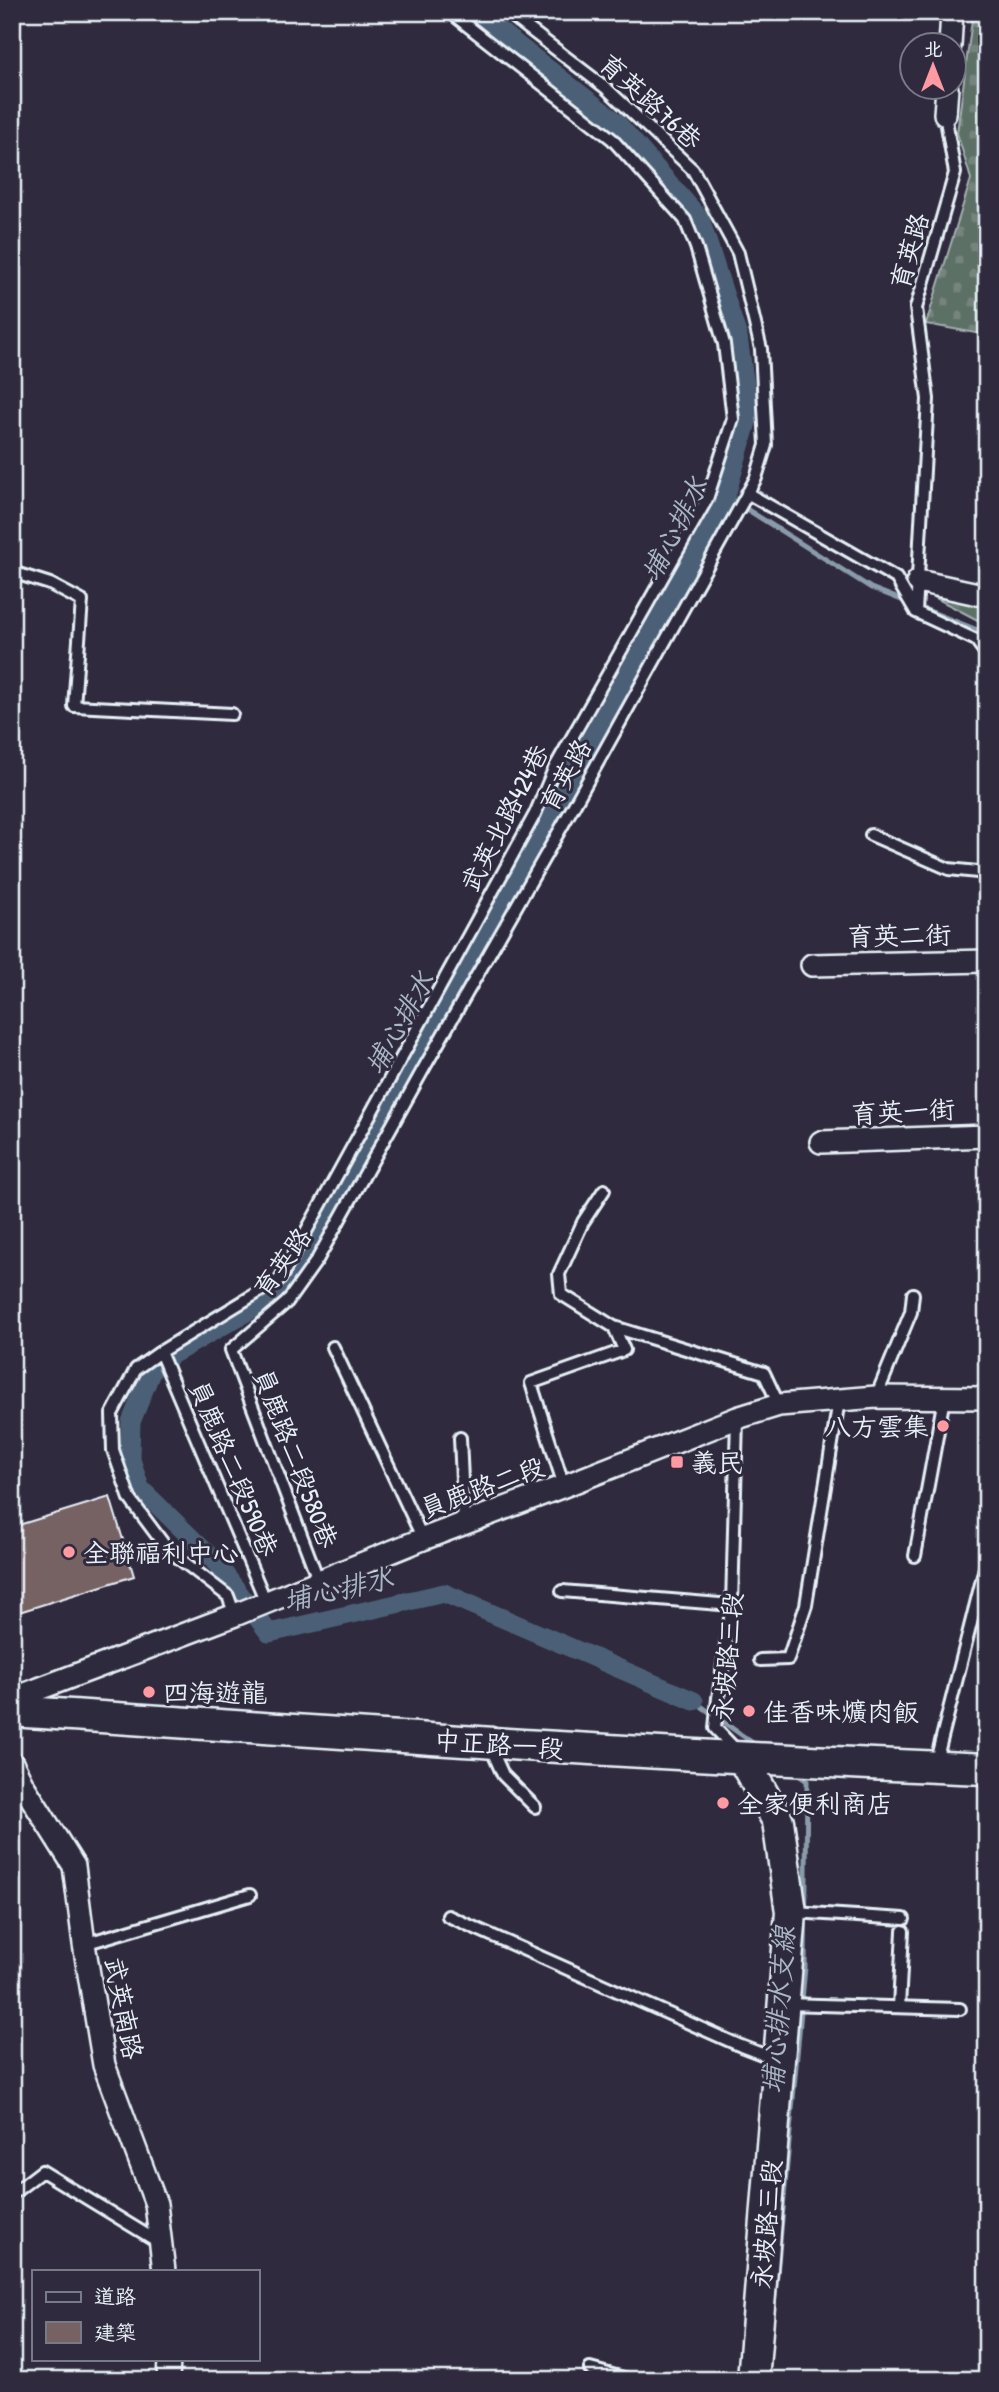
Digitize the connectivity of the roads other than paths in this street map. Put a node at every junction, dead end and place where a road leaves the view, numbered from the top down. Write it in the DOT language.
graph roads {
  1 [pos="450,12"];
  2 [pos="507,12"];
  3 [pos="952,12"];
  4 [pos="951,32"];
  5 [pos="946,102"];
  6 [pos="945,114"];
  7 [pos="747,493"];
  8 [pos="12,572"];
  9 [pos="918,582"];
  10 [pos="987,596"];
  11 [pos="916,612"];
  12 [pos="987,654"];
  13 [pos="232,714"];
  14 [pos="871,835"];
  15 [pos="987,873"];
  16 [pos="987,961"];
  17 [pos="812,965"];
  18 [pos="987,1136"];
  19 [pos="821,1142"];
  20 [pos="604,1190"];
  21 [pos="912,1294"];
  22 [pos="614,1327"];
  23 [pos="332,1347"];
  24 [pos="231,1350"];
  25 [pos="160,1352"];
  26 [pos="876,1397"];
  27 [pos="944,1398"];
  28 [pos="987,1398"];
  29 [pos="839,1400"];
  30 [pos="779,1405"];
  31 [pos="737,1418"];
  32 [pos="460,1438"];
  33 [pos="564,1486"];
  34 [pos="464,1523"];
  35 [pos="423,1539"];
  36 [pos="915,1556"];
  37 [pos="987,1560"];
  38 [pos="318,1582"];
  39 [pos="562,1591"];
  40 [pos="266,1602"];
  41 [pos="732,1605"];
  42 [pos="235,1615"];
  43 [pos="760,1661"];
  44 [pos="12,1699"];
  45 [pos="12,1711"];
  46 [pos="489,1744"];
  47 [pos="743,1759"];
  48 [pos="12,1763"];
  49 [pos="934,1767"];
  50 [pos="987,1769"];
  51 [pos="535,1807"];
  52 [pos="250,1895"];
  53 [pos="791,1912"];
  54 [pos="448,1916"];
  55 [pos="904,1919"];
  56 [pos="903,1931"];
  57 [pos="83,1944"];
  58 [pos="785,2004"];
  59 [pos="899,2007"];
  60 [pos="960,2009"];
  61 [pos="780,2061"];
  62 [pos="12,2194"];
  63 [pos="161,2243"];
  64 [pos="164,2270"];
  65 [pos="169,2360"];
  66 [pos="590,2370"];
  67 [pos="168,2380"];
  68 [pos="631,2380"];
  69 [pos="753,2380"];
  1 -- 25 [label="lane, 武英北路424巷"];
  2 -- 7 [label="lane, 育英路76巷"];
  3 -- 4 [label="street"];
  5 -- 6 [label="street"];
  6 -- 9 [label="lane, 育英路"];
  7 -- 11 [label="lane"];
  7 -- 24 [label="lane, 育英路"];
  8 -- 13 [label="lane"];
  9 -- 10 [label="street"];
  9 -- 11 [label="lane, 育英路"];
  11 -- 12 [label="lane"];
  14 -- 15 [label="lane"];
  16 -- 17 [label="street, 育英二街"];
  18 -- 19 [label="street, 育英一街"];
  20 -- 22 [label="lane"];
  21 -- 26 [label="lane"];
  22 -- 30 [label="lane"];
  22 -- 33 [label="lane"];
  23 -- 35 [label="lane"];
  24 -- 38 [label="lane, 員鹿路二段580巷"];
  25 -- 40 [label="lane, 員鹿路二段590巷"];
  25 -- 42 [label="lane, 武英北路424巷"];
  26 -- 27 [label="street, 員鹿路二段"];
  26 -- 29 [label="street, 員鹿路二段"];
  27 -- 28 [label="street, 員鹿路二段"];
  27 -- 36 [label="lane"];
  29 -- 30 [label="street, 員鹿路二段"];
  29 -- 43 [label="lane"];
  30 -- 31 [label="street, 員鹿路二段"];
  31 -- 33 [label="street, 員鹿路二段"];
  31 -- 41 [label="lane, 永坡路三段"];
  32 -- 34 [label="lane"];
  33 -- 34 [label="street, 員鹿路二段"];
  34 -- 35 [label="street, 員鹿路二段"];
  35 -- 38 [label="street, 員鹿路二段"];
  37 -- 49 [label="lane"];
  38 -- 40 [label="street, 員鹿路二段"];
  39 -- 41 [label="lane"];
  40 -- 42 [label="street, 員鹿路二段"];
  41 -- 47 [label="lane, 永坡路三段"];
  42 -- 44 [label="street, 員鹿路二段"];
  45 -- 46 [label="main road, 中正路一段"];
  46 -- 47 [label="main road, 中正路一段"];
  46 -- 51 [label="lane"];
  47 -- 49 [label="main road, 中正路一段"];
  47 -- 53 [label="main road, 永坡路三段"];
  48 -- 57 [label="street, 武英南路"];
  49 -- 50 [label="main road, 中正路一段"];
  52 -- 57 [label="lane"];
  53 -- 55 [label="lane"];
  53 -- 58 [label="main road, 永坡路三段"];
  54 -- 61 [label="lane"];
  56 -- 59 [label="lane"];
  57 -- 63 [label="street, 武英南路"];
  58 -- 59 [label="lane"];
  58 -- 61 [label="main road, 永坡路三段"];
  59 -- 60 [label="lane"];
  61 -- 69 [label="main road, 永坡路三段"];
  62 -- 63 [label="lane"];
  63 -- 64 [label="street, 武英南路"];
  65 -- 67 [label="street"];
  66 -- 68 [label="lane"];
}
